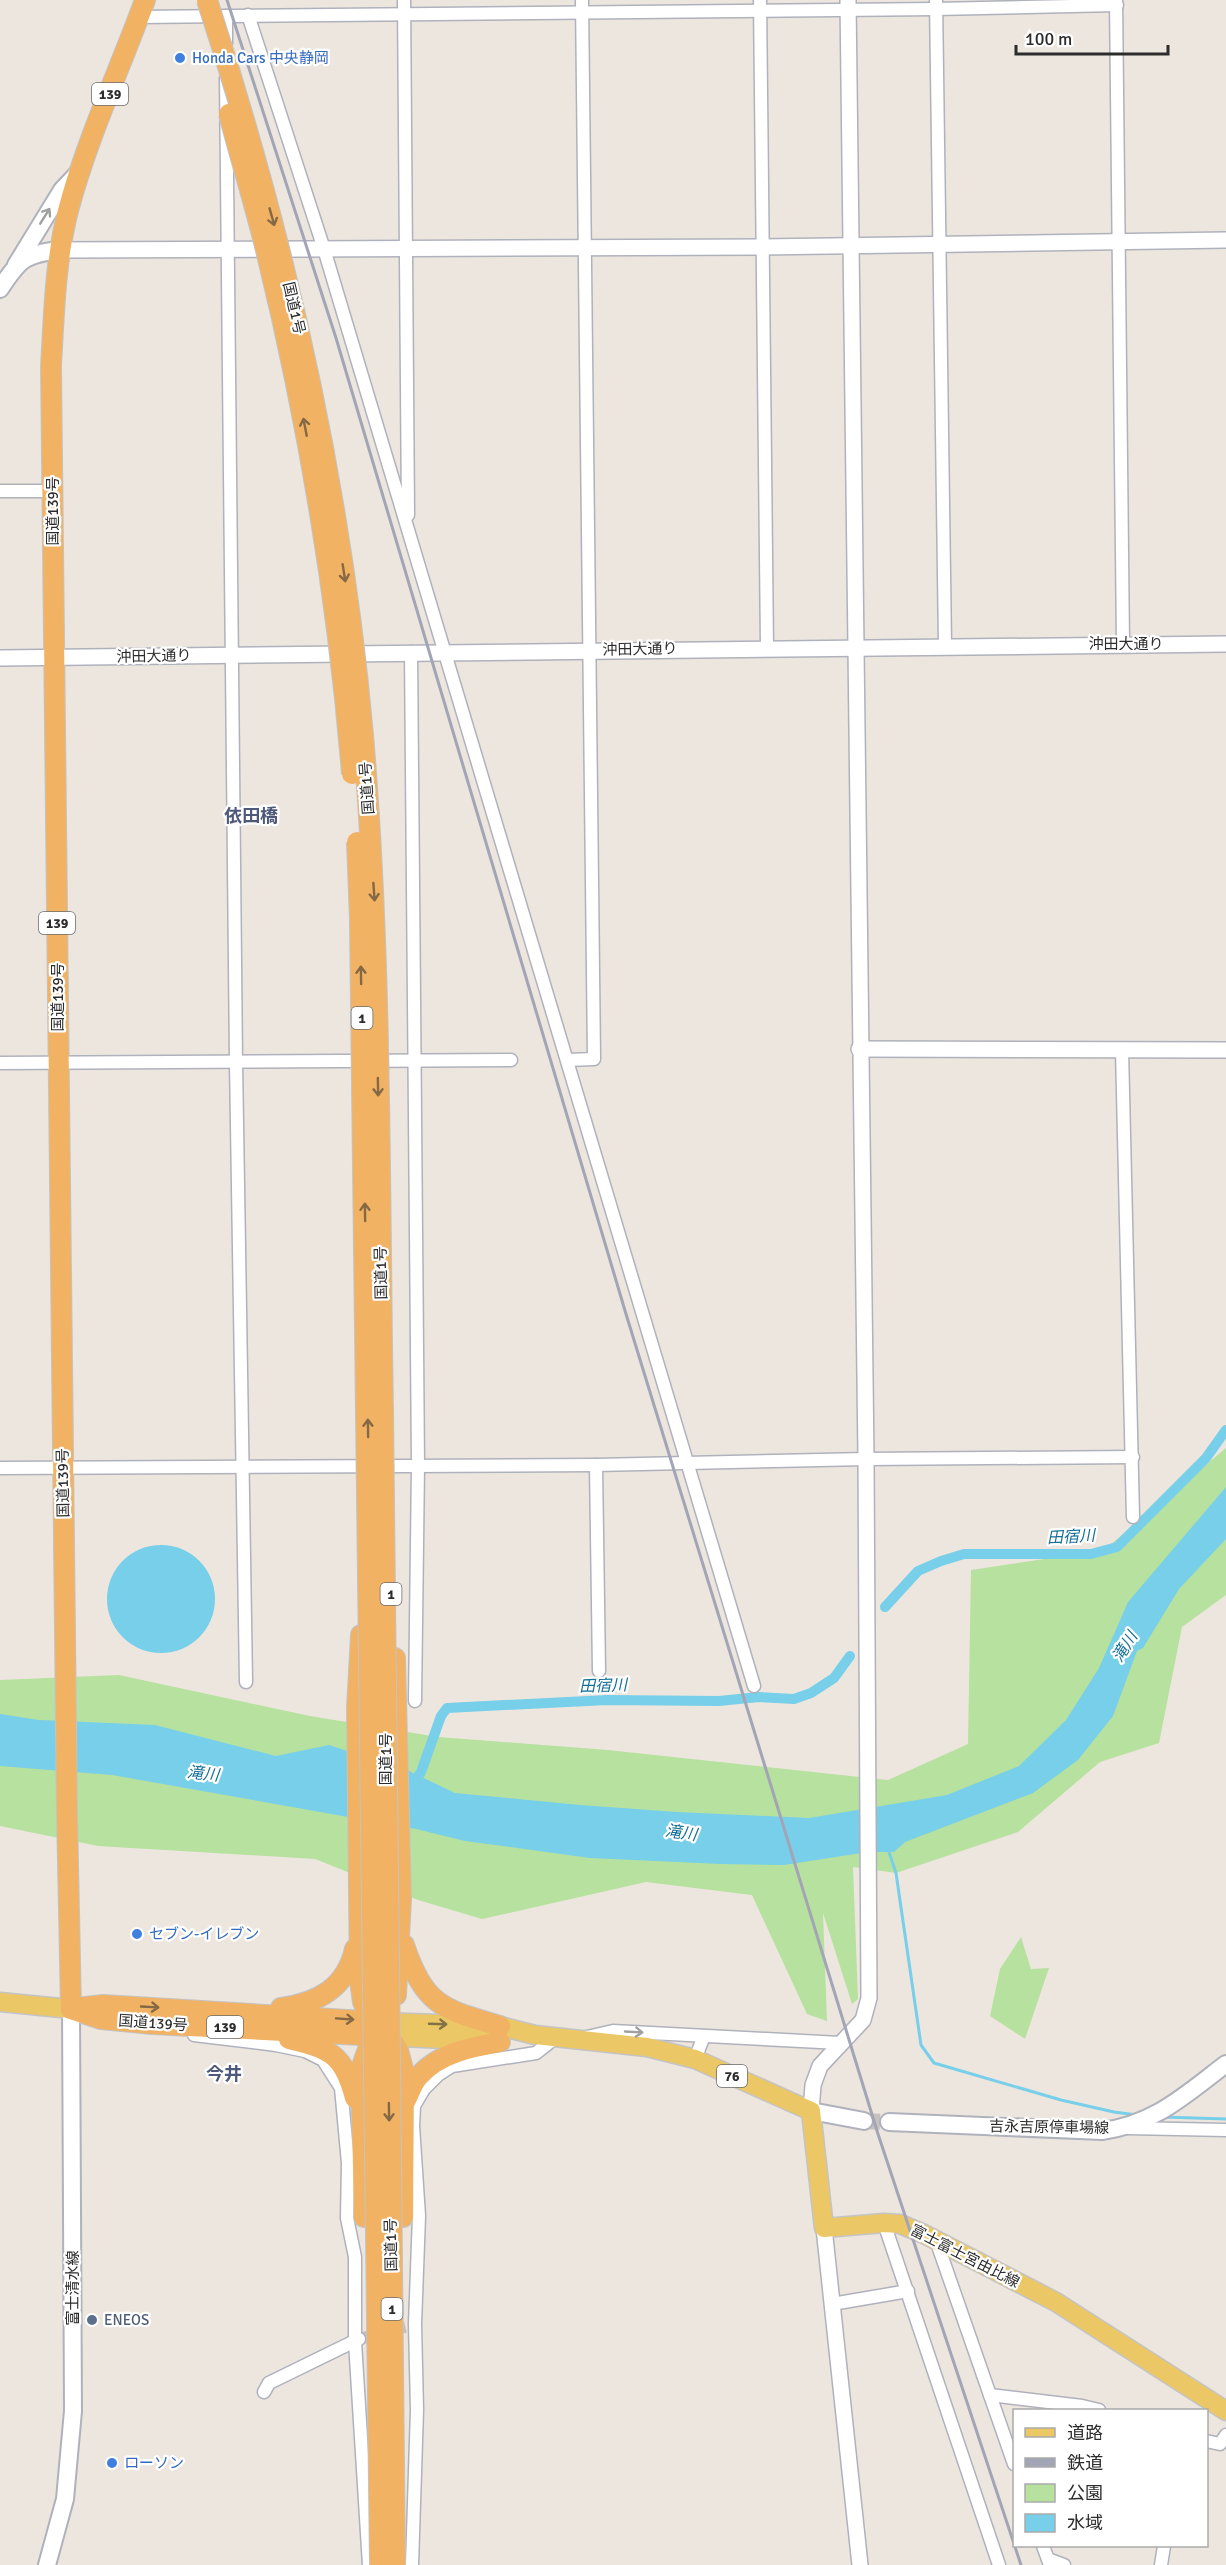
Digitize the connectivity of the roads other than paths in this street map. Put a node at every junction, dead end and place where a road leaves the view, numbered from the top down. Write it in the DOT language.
graph roads {
  1 [pos="154,0"];
  2 [pos="193,0"];
  3 [pos="207,0"];
  4 [pos="404,0"];
  5 [pos="1116,2"];
  6 [pos="760,5"];
  7 [pos="848,5"];
  8 [pos="936,5"];
  9 [pos="582,6"];
  10 [pos="142,8"];
  11 [pos="404,14"];
  12 [pos="248,15"];
  13 [pos="226,16"];
  14 [pos="80,171"];
  15 [pos="1226,240"];
  16 [pos="1120,242"];
  17 [pos="940,243"];
  18 [pos="851,244"];
  19 [pos="585,247"];
  20 [pos="762,247"];
  21 [pos="406,248"];
  22 [pos="324,249"];
  23 [pos="60,250"];
  24 [pos="227,250"];
  25 [pos="16,265"];
  26 [pos="0,289"];
  27 [pos="0,491"];
  28 [pos="53,491"];
  29 [pos="408,531"];
  30 [pos="1123,644"];
  31 [pos="1226,644"];
  32 [pos="945,646"];
  33 [pos="855,647"];
  34 [pos="767,648"];
  35 [pos="589,650"];
  36 [pos="411,652"];
  37 [pos="446,652"];
  38 [pos="231,654"];
  39 [pos="0,658"];
  40 [pos="53,658"];
  41 [pos="860,1049"];
  42 [pos="1122,1050"];
  43 [pos="1226,1050"];
  44 [pos="511,1060"];
  45 [pos="567,1060"];
  46 [pos="414,1061"];
  47 [pos="236,1062"];
  48 [pos="57,1063"];
  49 [pos="0,1064"];
  50 [pos="1133,1457"];
  51 [pos="866,1459"];
  52 [pos="687,1463"];
  53 [pos="418,1465"];
  54 [pos="596,1465"];
  55 [pos="63,1467"];
  56 [pos="240,1467"];
  57 [pos="0,1468"];
  58 [pos="376,1480"];
  59 [pos="1133,1517"];
  60 [pos="599,1671"];
  61 [pos="246,1682"];
  62 [pos="754,1686"];
  63 [pos="415,1701"];
  64 [pos="359,1934"];
  65 [pos="401,1934"];
  66 [pos="0,2001"];
  67 [pos="71,2008"];
  68 [pos="244,2020"];
  69 [pos="152,2024"];
  70 [pos="380,2029"];
  71 [pos="500,2034"];
  72 [pos="704,2036"];
  73 [pos="555,2038"];
  74 [pos="577,2040"];
  75 [pos="840,2043"];
  76 [pos="695,2059"];
  77 [pos="1226,2064"];
  78 [pos="405,2102"];
  79 [pos="811,2111"];
  80 [pos="360,2115"];
  81 [pos="864,2121"];
  82 [pos="889,2122"];
  83 [pos="1122,2128"];
  84 [pos="1226,2130"];
  85 [pos="884,2223"];
  86 [pos="824,2228"];
  87 [pos="936,2240"];
  88 [pos="908,2291"];
  89 [pos="832,2304"];
  90 [pos="357,2341"];
  91 [pos="264,2392"];
  92 [pos="990,2395"];
  93 [pos="1095,2409"];
  94 [pos="1226,2411"];
  95 [pos="1226,2435"];
  96 [pos="1208,2441"];
  97 [pos="1013,2461"];
  98 [pos="1043,2547"];
  99 [pos="1164,2547"];
  100 [pos="1049,2562"];
  101 [pos="47,2565"];
  102 [pos="369,2565"];
  103 [pos="378,2565"];
  104 [pos="397,2565"];
  105 [pos="412,2565"];
  106 [pos="860,2565"];
  107 [pos="999,2565"];
  108 [pos="1064,2565"];
  109 [pos="1161,2565"];
  1 -- 10 [label="main road"];
  58 -- 2 [label="highway, 国道1号 / 1, one-way, bridge"];
  3 -- 58 [label="highway, 国道1号 / 1, one-way, bridge"];
  4 -- 11 [label="street"];
  5 -- 8 [label="street"];
  5 -- 16 [label="street"];
  6 -- 7 [label="street"];
  6 -- 9 [label="street"];
  6 -- 20 [label="street"];
  7 -- 8 [label="street"];
  7 -- 18 [label="street"];
  8 -- 17 [label="street"];
  9 -- 11 [label="street"];
  9 -- 19 [label="street"];
  10 -- 13 [label="street"];
  10 -- 14 [label="highway, 国道139号 / 139"];
  11 -- 12 [label="street"];
  11 -- 21 [label="street"];
  12 -- 13 [label="street"];
  12 -- 22 [label="street"];
  13 -- 24 [label="street"];
  14 -- 23 [label="highway, 国道139号 / 139"];
  25 -- 14 [label="main road, one-way"];
  15 -- 16 [label="street"];
  16 -- 17 [label="street"];
  16 -- 30 [label="street"];
  17 -- 18 [label="street"];
  17 -- 32 [label="street"];
  18 -- 20 [label="street"];
  18 -- 33 [label="street"];
  19 -- 20 [label="street"];
  19 -- 21 [label="street"];
  19 -- 35 [label="street"];
  20 -- 34 [label="street"];
  21 -- 22 [label="street"];
  21 -- 29 [label="street"];
  22 -- 24 [label="street"];
  22 -- 29 [label="street"];
  23 -- 24 [label="street"];
  23 -- 25 [label="main road"];
  23 -- 28 [label="highway, 国道139号 / 139"];
  24 -- 38 [label="street"];
  25 -- 26 [label="main road"];
  27 -- 28 [label="street"];
  28 -- 40 [label="highway, 国道139号 / 139"];
  29 -- 37 [label="street"];
  30 -- 31 [label="street, 沖田大通り"];
  30 -- 32 [label="street, 沖田大通り"];
  32 -- 33 [label="street, 沖田大通り"];
  33 -- 34 [label="street, 沖田大通り"];
  33 -- 41 [label="street"];
  34 -- 35 [label="street, 沖田大通り"];
  35 -- 37 [label="street, 沖田大通り"];
  35 -- 45 [label="street"];
  36 -- 37 [label="street, 沖田大通り"];
  36 -- 38 [label="street, 沖田大通り"];
  36 -- 46 [label="street"];
  37 -- 45 [label="street"];
  38 -- 40 [label="street, 沖田大通り"];
  38 -- 47 [label="street"];
  39 -- 40 [label="street, 沖田大通り"];
  40 -- 48 [label="highway, 国道139号 / 139"];
  41 -- 42 [label="street"];
  41 -- 51 [label="street"];
  42 -- 43 [label="street"];
  42 -- 50 [label="street"];
  44 -- 46 [label="street"];
  45 -- 52 [label="street"];
  46 -- 47 [label="street"];
  46 -- 53 [label="street"];
  47 -- 48 [label="street"];
  47 -- 56 [label="street"];
  48 -- 49 [label="street"];
  48 -- 55 [label="highway, 国道139号 / 139"];
  50 -- 51 [label="street"];
  50 -- 59 [label="street"];
  51 -- 52 [label="street"];
  51 -- 75 [label="street"];
  52 -- 54 [label="street"];
  52 -- 62 [label="street"];
  53 -- 54 [label="street"];
  53 -- 56 [label="street"];
  53 -- 63 [label="street"];
  54 -- 60 [label="street"];
  55 -- 56 [label="street"];
  55 -- 57 [label="street"];
  55 -- 67 [label="highway, 国道139号 / 139"];
  56 -- 61 [label="street"];
  58 -- 64 [label="highway, 1, bridge"];
  58 -- 65 [label="highway, 1, bridge"];
  58 -- 103 [label="highway, 国道1号 / 1, bridge"];
  58 -- 104 [label="highway, 国道1号 / 1, one-way, bridge"];
  64 -- 68 [label="highway, 1"];
  64 -- 70 [label="highway, 1"];
  65 -- 70 [label="highway, 1"];
  65 -- 71 [label="highway, 1"];
  66 -- 67 [label="main road"];
  67 -- 68 [label="highway, 国道139号 / 139, one-way"];
  67 -- 69 [label="highway, 国道139号 / 139"];
  67 -- 101 [label="main road, 富士清水線"];
  68 -- 69 [label="highway, 国道139号 / 139"];
  68 -- 70 [label="highway, 国道139号 / 139"];
  68 -- 80 [label="highway, 1"];
  69 -- 90 [label="street"];
  70 -- 71 [label="main road, 76"];
  70 -- 78 [label="highway, 1"];
  70 -- 80 [label="highway, 1"];
  71 -- 73 [label="main road, 76"];
  71 -- 78 [label="highway, 1"];
  74 -- 72 [label="street, one-way"];
  72 -- 75 [label="street"];
  72 -- 76 [label="street"];
  73 -- 74 [label="main road, 76"];
  73 -- 105 [label="street"];
  74 -- 76 [label="main road, 76"];
  75 -- 79 [label="street"];
  76 -- 79 [label="main road, 76"];
  77 -- 83 [label="main road, 吉永吉原停車場線"];
  78 -- 104 [label="highway, 1"];
  79 -- 81 [label="main road"];
  79 -- 86 [label="main road"];
  80 -- 103 [label="highway, 1, bridge"];
  82 -- 83 [label="main road, 吉永吉原停車場線"];
  83 -- 84 [label="street"];
  85 -- 86 [label="main road, 富士富士宮由比線"];
  85 -- 87 [label="main road, 富士富士宮由比線"];
  85 -- 88 [label="street"];
  86 -- 89 [label="street"];
  87 -- 92 [label="street"];
  87 -- 94 [label="main road, 富士富士宮由比線"];
  88 -- 89 [label="street"];
  88 -- 107 [label="street"];
  89 -- 106 [label="street"];
  90 -- 91 [label="street"];
  90 -- 102 [label="street"];
  92 -- 93 [label="street"];
  92 -- 97 [label="street"];
  95 -- 96 [label="street"];
  98 -- 100 [label="street"];
  99 -- 109 [label="street"];
  100 -- 108 [label="street"];
}
